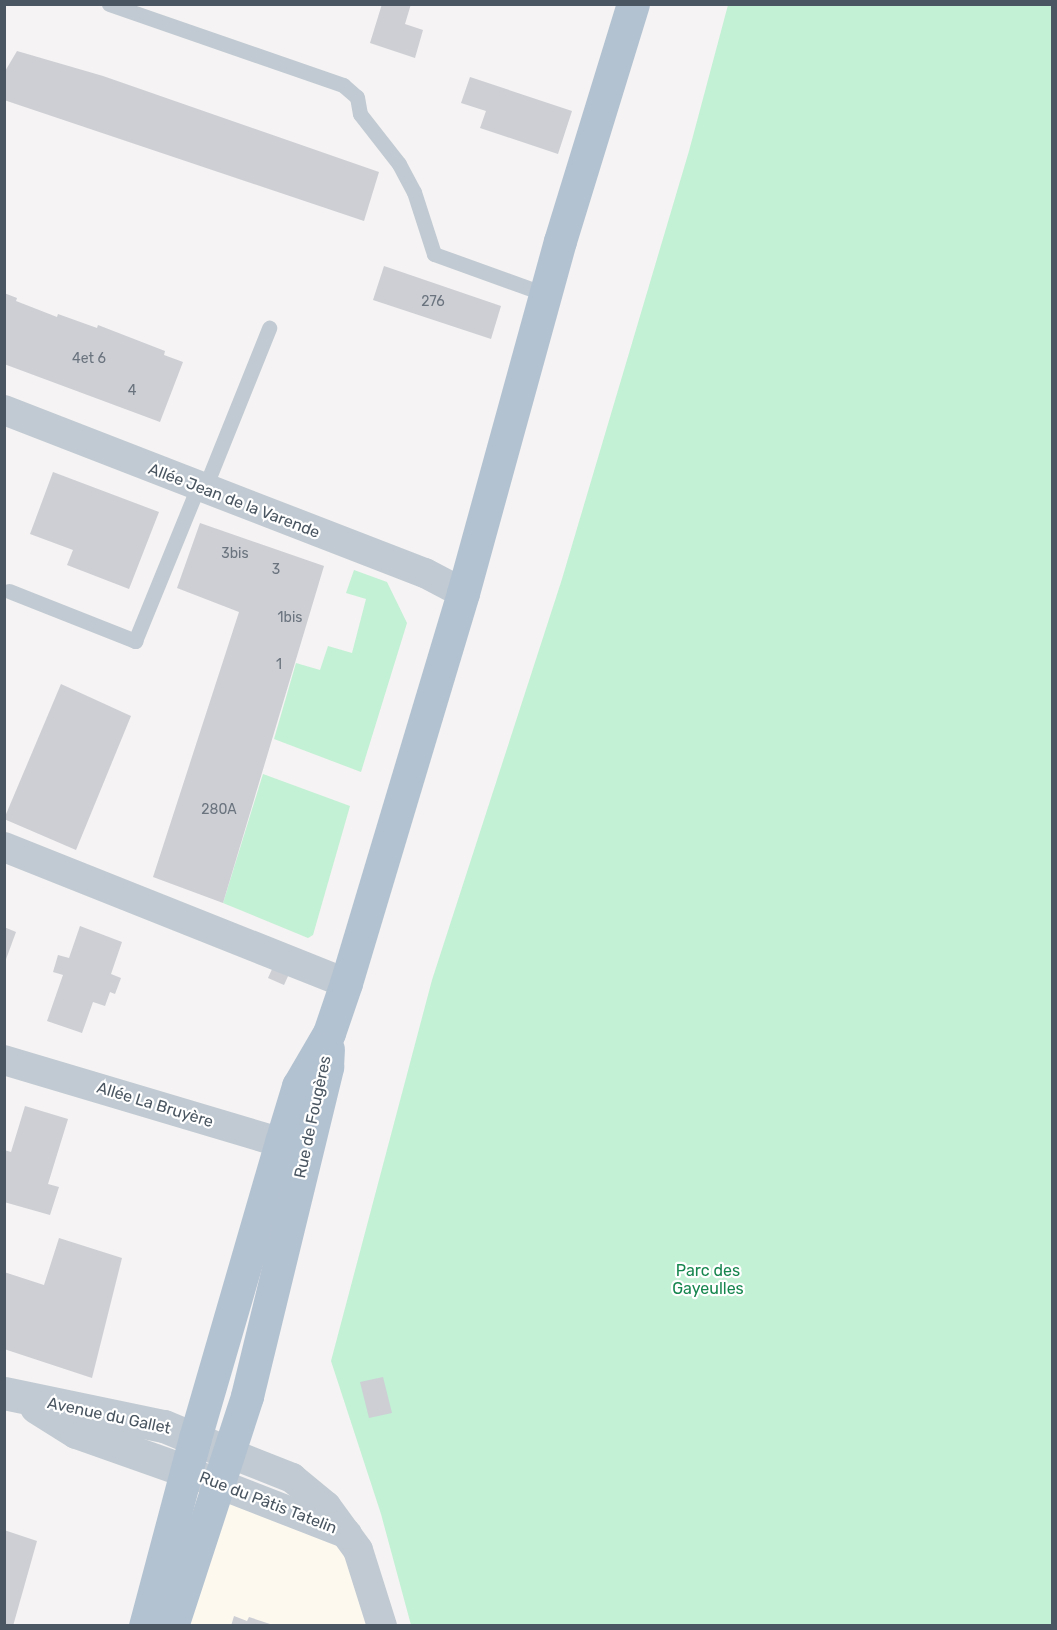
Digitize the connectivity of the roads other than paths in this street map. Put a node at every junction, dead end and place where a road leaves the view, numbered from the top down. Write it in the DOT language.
graph roads {
  1 [pos="109,4"];
  2 [pos="633,4"];
  3 [pos="545,294"];
  4 [pos="269,328"];
  5 [pos="6,417"];
  6 [pos="201,488"];
  7 [pos="9,591"];
  8 [pos="463,593"];
  9 [pos="4,847"];
  10 [pos="346,983"];
  11 [pos="4,1060"];
  12 [pos="293,1146"];
  13 [pos="13,1395"];
  14 [pos="195,1438"];
  15 [pos="229,1452"];
  16 [pos="186,1471"];
  17 [pos="219,1485"];
  18 [pos="349,1535"];
  19 [pos="145,1626"];
  20 [pos="172,1626"];
  21 [pos="382,1626"];
  1 -- 3 [label="lane"];
  2 -- 3 [label="main road, Rue de Fougères"];
  3 -- 8 [label="main road, Rue de Fougères"];
  4 -- 6 [label="lane"];
  5 -- 6 [label="street, Allée Jean de la Varende"];
  6 -- 7 [label="lane"];
  6 -- 8 [label="street, Allée Jean de la Varende"];
  8 -- 10 [label="main road, Rue de Fougères"];
  9 -- 10 [label="street"];
  10 -- 12 [label="main road, Rue de Fougères"];
  11 -- 12 [label="street, Allée La Bruyère"];
  12 -- 14 [label="main road, Rue de Fougères"];
  12 -- 15 [label="main road, Rue de Fougères"];
  13 -- 14 [label="street, Avenue du Gallet"];
  13 -- 16 [label="street, Avenue du Gallet"];
  14 -- 15 [label="street, Avenue du Gallet"];
  14 -- 16 [label="main road, Rue de Fougères"];
  15 -- 17 [label="main road, Rue de Fougères"];
  15 -- 18 [label="street, Rue du Pâtis Tatelin"];
  16 -- 17 [label="street, Rue du Pâtis Tatelin"];
  16 -- 19 [label="main road, Rue de Fougères"];
  17 -- 18 [label="street, Rue du Pâtis Tatelin"];
  17 -- 20 [label="main road, Rue de Fougères"];
  18 -- 21 [label="street, Rue du Pâtis Tatelin"];
}
